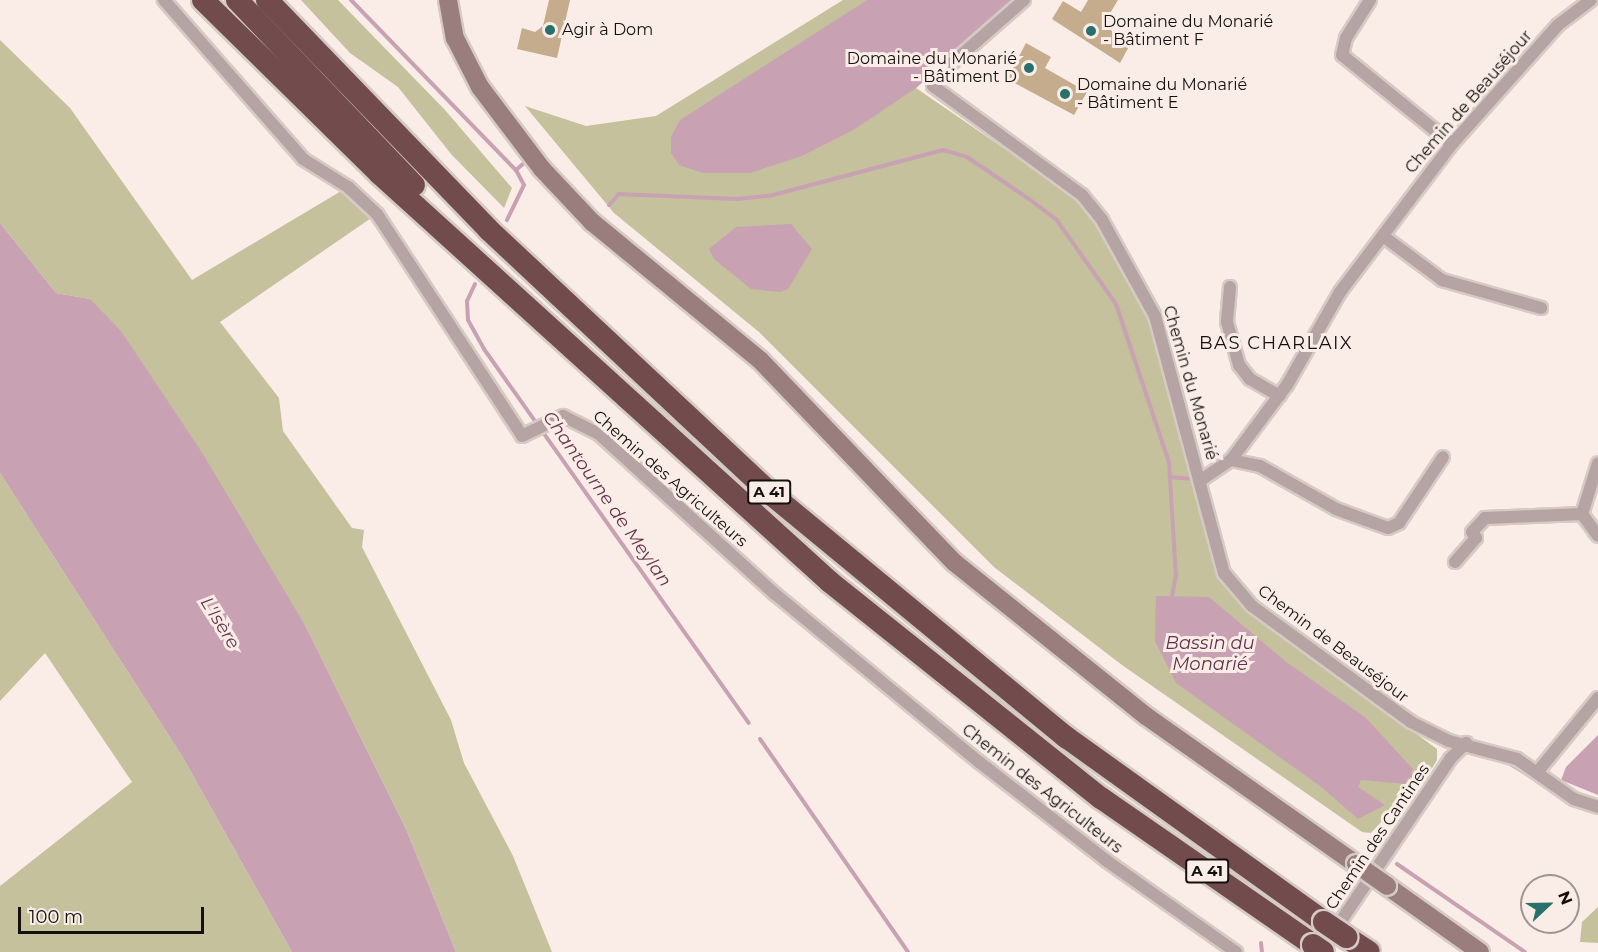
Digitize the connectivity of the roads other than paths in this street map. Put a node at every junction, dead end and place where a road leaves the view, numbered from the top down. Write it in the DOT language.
graph roads {
  1 [pos="164,0"];
  2 [pos="203,0"];
  3 [pos="237,0"];
  4 [pos="267,0"];
  5 [pos="448,0"];
  6 [pos="1024,0"];
  7 [pos="1370,0"];
  8 [pos="1591,0"];
  9 [pos="1452,144"];
  10 [pos="1383,236"];
  11 [pos="1230,287"];
  12 [pos="1541,308"];
  13 [pos="1280,396"];
  14 [pos="1443,457"];
  15 [pos="1231,460"];
  16 [pos="1598,463"];
  17 [pos="1201,480"];
  18 [pos="723,489"];
  19 [pos="1582,514"];
  20 [pos="1598,536"];
  21 [pos="1455,562"];
  22 [pos="1598,698"];
  23 [pos="1466,743"];
  24 [pos="1539,771"];
  25 [pos="1598,807"];
  26 [pos="1319,950"];
  27 [pos="1236,952"];
  28 [pos="1369,952"];
  29 [pos="1480,952"];
  1 -- 27 [label="street, Chemin des Agriculteurs"];
  2 -- 18 [label="highway"];
  3 -- 18 [label="highway, A 41"];
  4 -- 28 [label="highway, A 41, bridge"];
  5 -- 29 [label="main road, bridge"];
  6 -- 17 [label="street, Chemin du Monarié"];
  7 -- 9 [label="street"];
  8 -- 9 [label="street, Chemin de Beauséjour"];
  9 -- 10 [label="street, Chemin de Beauséjour"];
  10 -- 12 [label="street"];
  10 -- 13 [label="street, Chemin de Beauséjour"];
  11 -- 13 [label="street"];
  13 -- 15 [label="street, Chemin de Beauséjour"];
  14 -- 15 [label="street"];
  15 -- 17 [label="street, Chemin de Beauséjour"];
  16 -- 19 [label="street"];
  17 -- 23 [label="street, Chemin de Beauséjour"];
  18 -- 26 [label="highway, A 41"];
  19 -- 20 [label="street"];
  19 -- 21 [label="street"];
  22 -- 24 [label="street"];
  23 -- 24 [label="street, Chemin de Beauséjour"];
  23 -- 26 [label="street, Chemin des Cantines"];
  24 -- 25 [label="street, Chemin de Beauséjour"];
}
